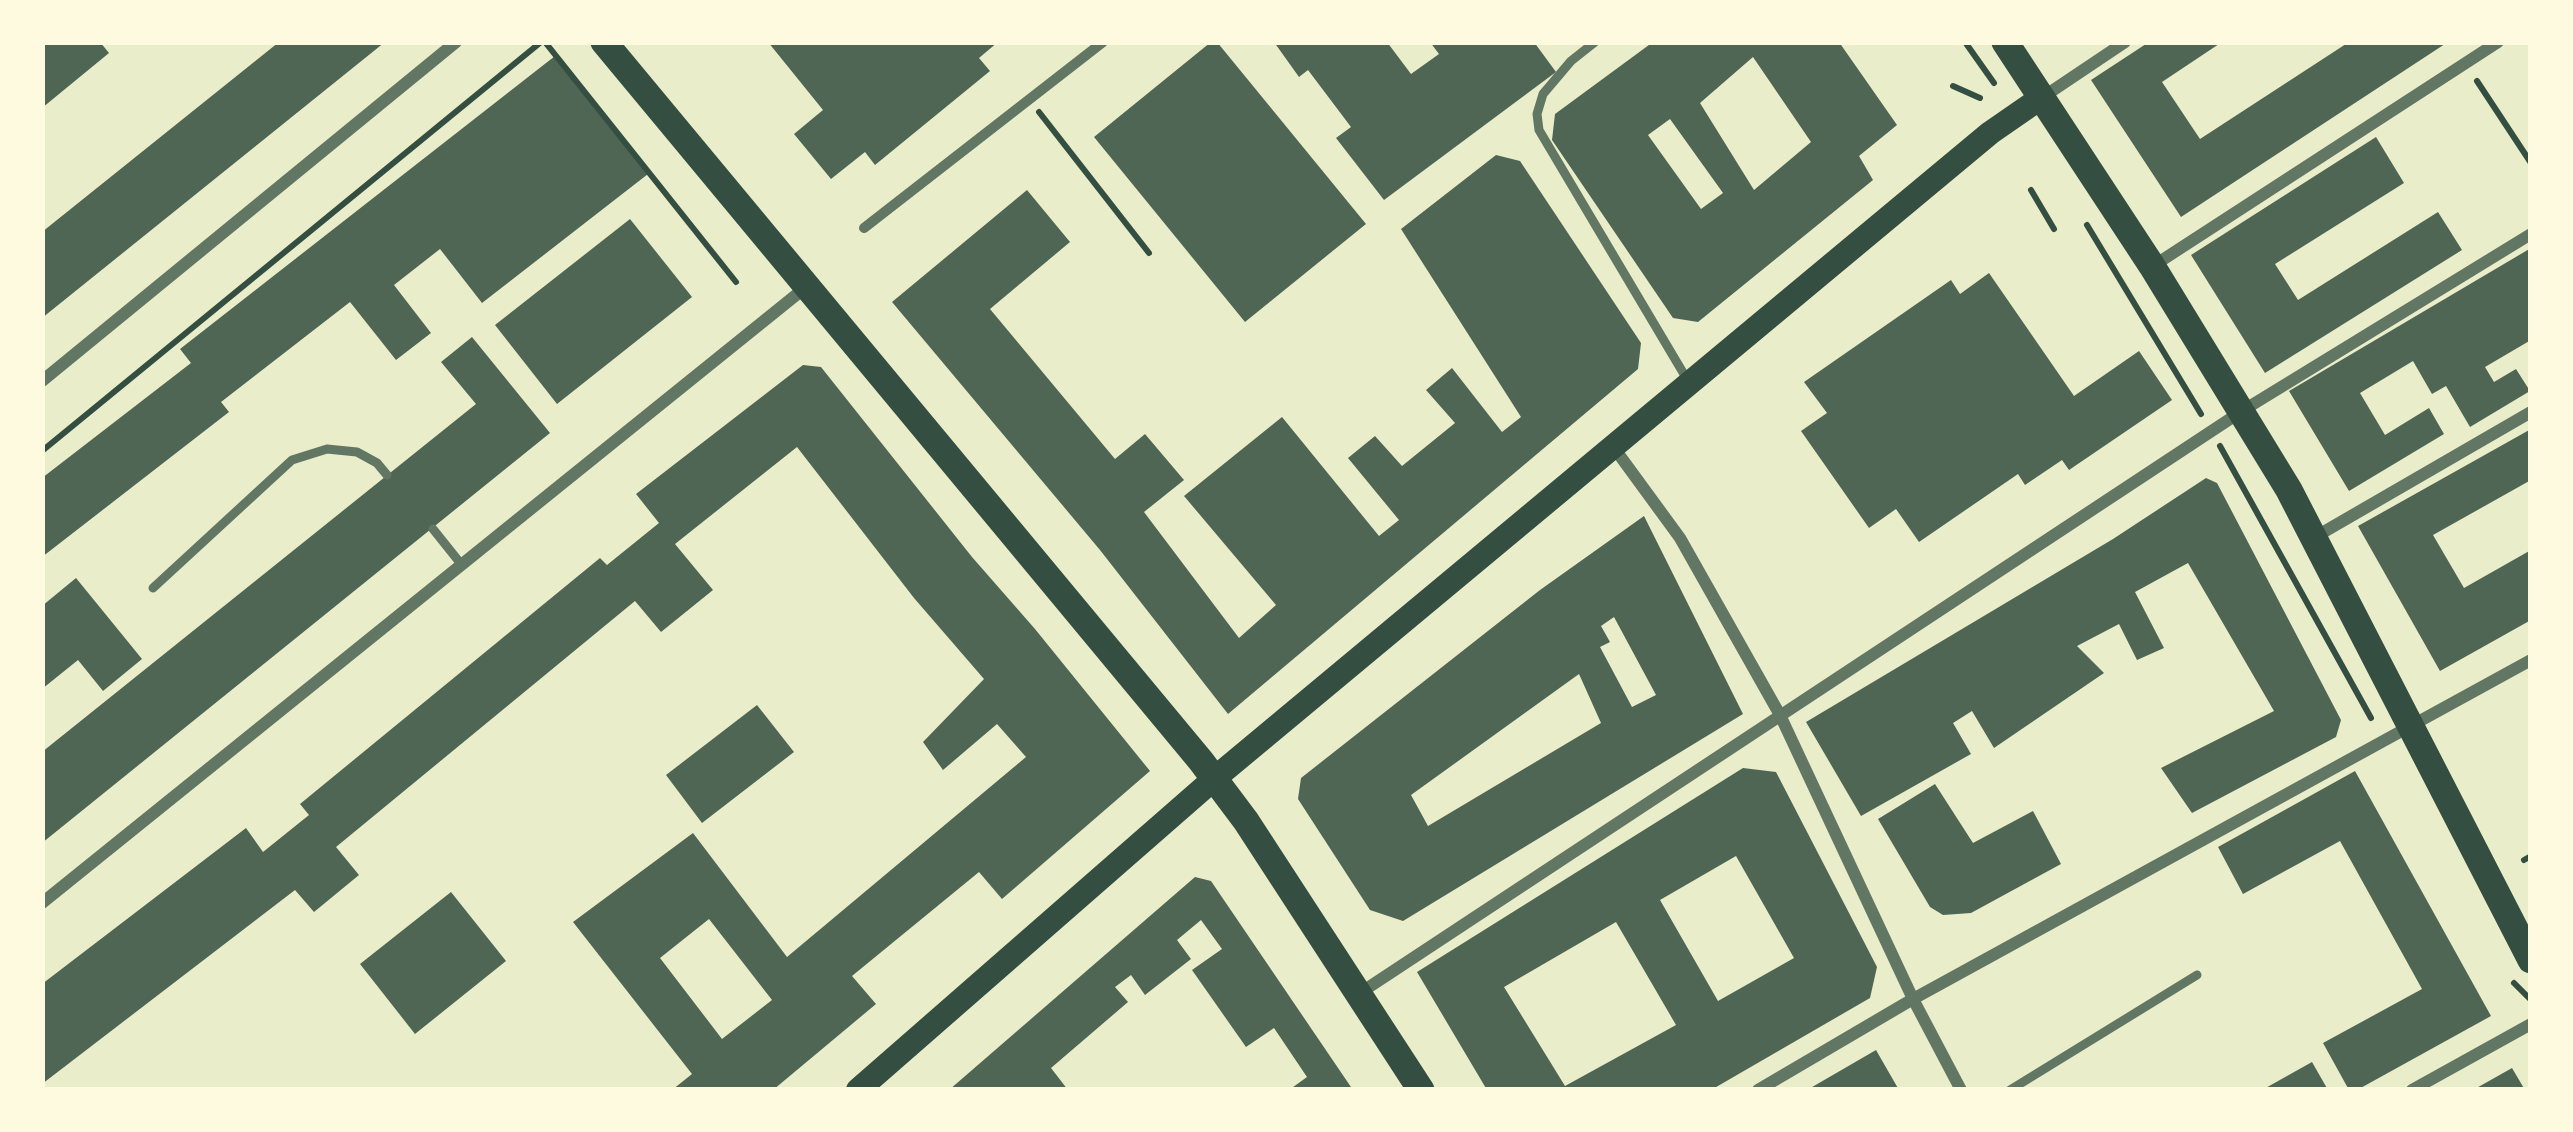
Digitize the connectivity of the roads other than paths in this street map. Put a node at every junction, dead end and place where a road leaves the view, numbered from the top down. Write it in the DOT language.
graph roads {
  1 [pos="456,42"];
  2 [pos="604,42"];
  3 [pos="1103,42"];
  4 [pos="1595,42"];
  5 [pos="2005,42"];
  6 [pos="2125,42"];
  7 [pos="2498,42"];
  8 [pos="2042,97"];
  9 [pos="865,228"];
  10 [pos="2531,234"];
  11 [pos="2152,266"];
  12 [pos="806,287"];
  13 [pos="42,381"];
  14 [pos="1689,382"];
  15 [pos="2242,411"];
  16 [pos="2531,412"];
  17 [pos="1612,445"];
  18 [pos="387,475"];
  19 [pos="433,529"];
  20 [pos="2314,537"];
  21 [pos="461,564"];
  22 [pos="153,588"];
  23 [pos="2531,660"];
  24 [pos="1780,715"];
  25 [pos="2411,725"];
  26 [pos="1215,778"];
  27 [pos="42,903"];
  28 [pos="2531,960"];
  29 [pos="2197,975"];
  30 [pos="1360,993"];
  31 [pos="1913,999"];
  32 [pos="2531,1024"];
  33 [pos="858,1090"];
  34 [pos="1421,1090"];
  35 [pos="1758,1090"];
  36 [pos="1961,1090"];
  37 [pos="2010,1090"];
  38 [pos="2412,1090"];
  1 -- 13 [label="street"];
  2 -- 12 [label="main road"];
  3 -- 9 [label="street"];
  4 -- 14 [label="lane"];
  5 -- 8 [label="main road"];
  6 -- 8 [label="street"];
  7 -- 11 [label="street"];
  8 -- 11 [label="main road"];
  8 -- 14 [label="main road"];
  10 -- 15 [label="street"];
  11 -- 15 [label="main road"];
  12 -- 21 [label="street"];
  12 -- 26 [label="main road"];
  14 -- 17 [label="main road"];
  15 -- 20 [label="main road"];
  15 -- 24 [label="street"];
  16 -- 20 [label="street"];
  17 -- 24 [label="street"];
  17 -- 26 [label="main road"];
  18 -- 22 [label="lane"];
  19 -- 21 [label="lane"];
  20 -- 25 [label="main road"];
  21 -- 27 [label="street"];
  23 -- 25 [label="street"];
  24 -- 30 [label="street"];
  24 -- 31 [label="street"];
  25 -- 28 [label="main road"];
  25 -- 31 [label="street"];
  26 -- 30 [label="main road"];
  26 -- 33 [label="main road"];
  29 -- 37 [label="lane"];
  30 -- 34 [label="main road"];
  31 -- 35 [label="street"];
  31 -- 36 [label="street"];
  32 -- 38 [label="street"];
}
